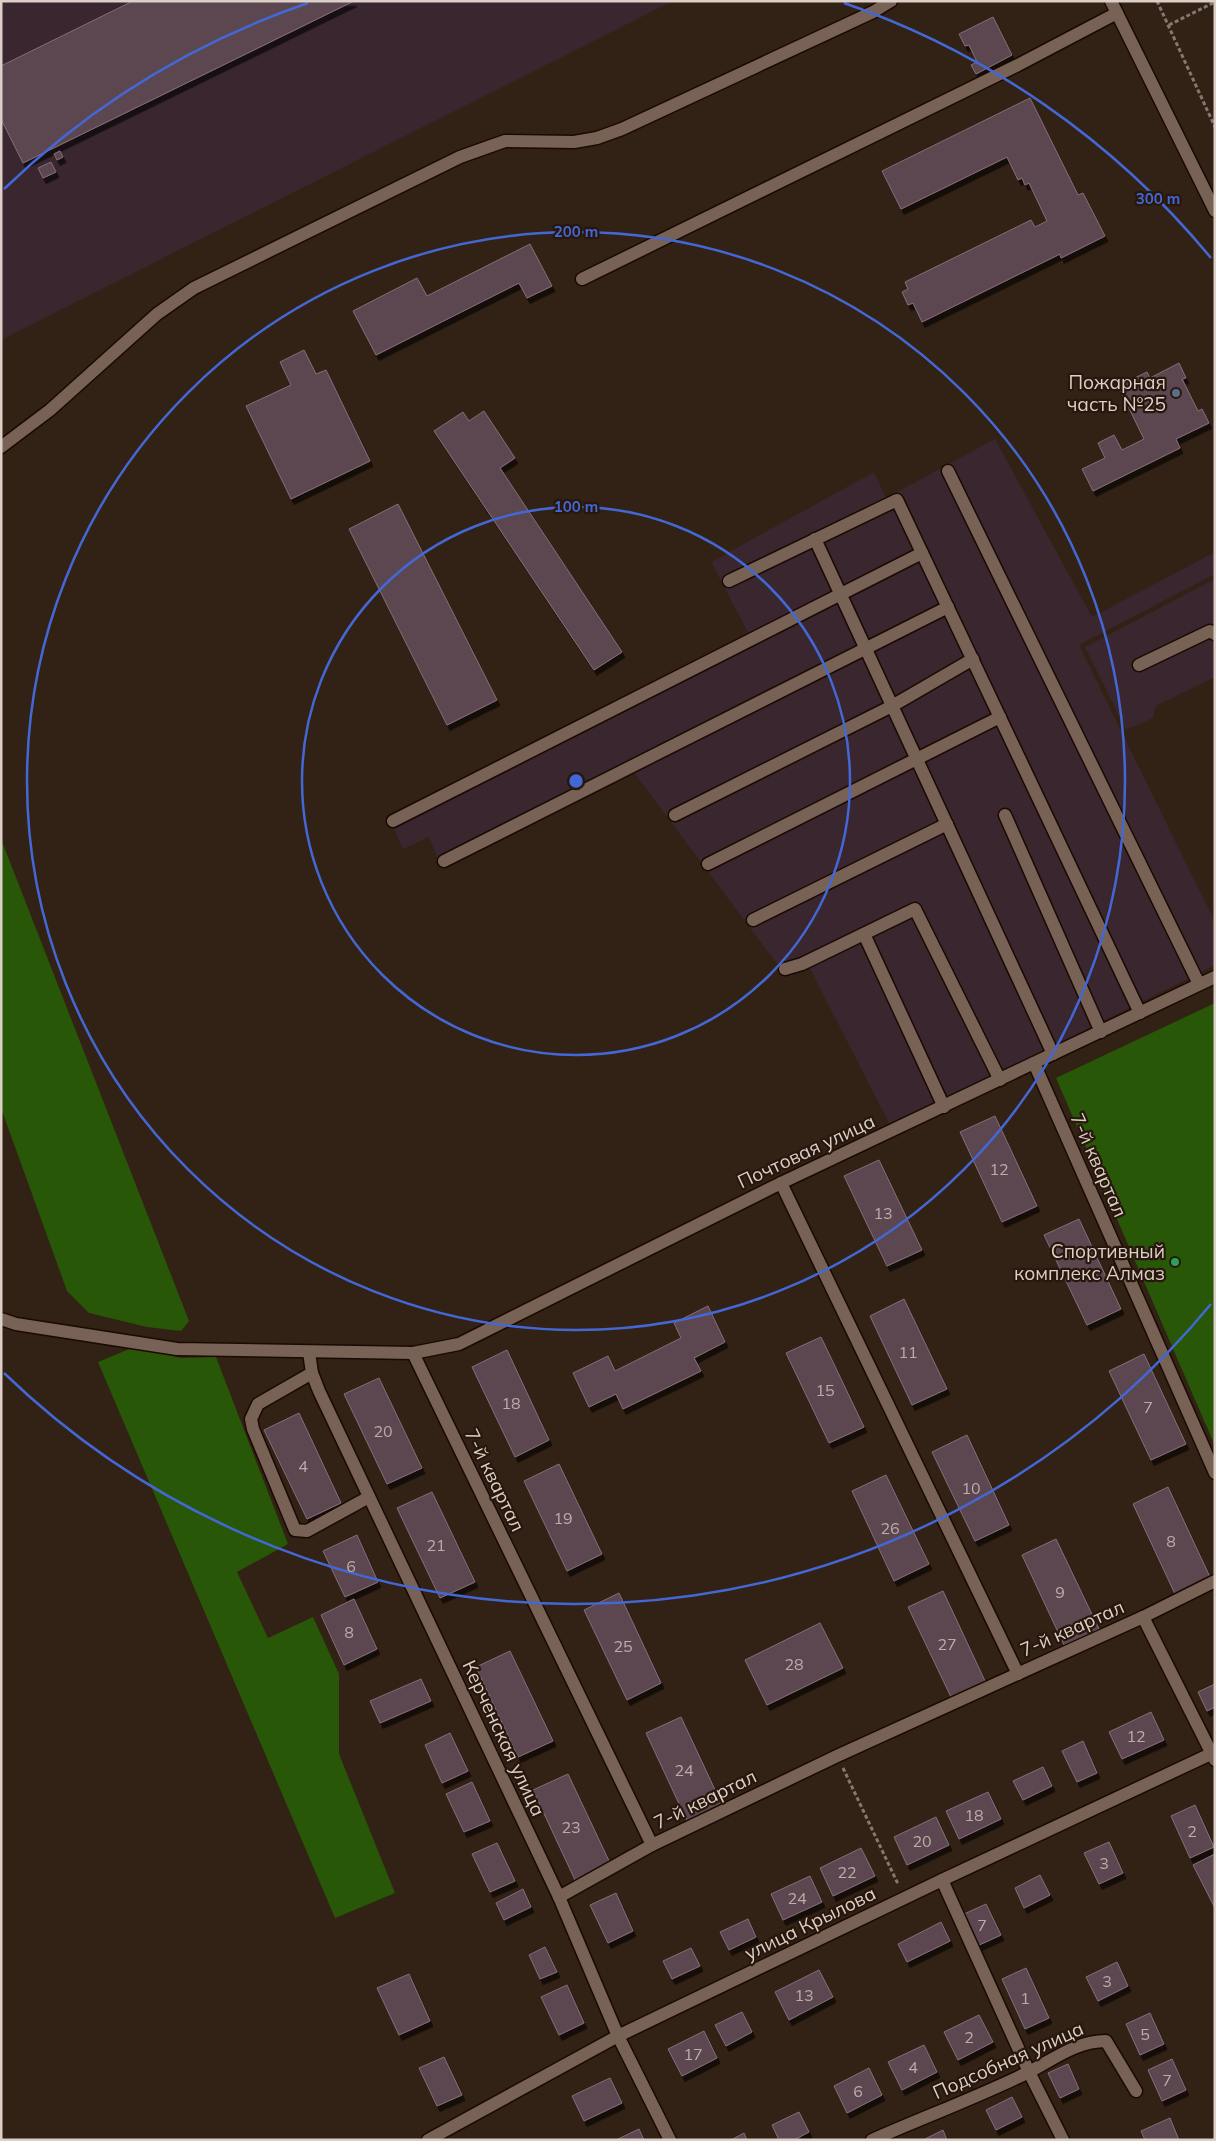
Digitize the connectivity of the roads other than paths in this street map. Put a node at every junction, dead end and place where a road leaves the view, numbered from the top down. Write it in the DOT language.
graph roads {
  1 [pos="891,1"];
  2 [pos="1111,1"];
  3 [pos="1117,14"];
  4 [pos="1215,212"];
  5 [pos="582,278"];
  6 [pos="1,447"];
  7 [pos="948,471"];
  8 [pos="815,539"];
  9 [pos="922,553"];
  10 [pos="729,581"];
  11 [pos="841,595"];
  12 [pos="948,607"];
  13 [pos="1215,634"];
  14 [pos="865,647"];
  15 [pos="973,659"];
  16 [pos="1139,665"];
  17 [pos="892,706"];
  18 [pos="1000,717"];
  19 [pos="917,759"];
  20 [pos="675,815"];
  21 [pos="1005,815"];
  22 [pos="393,821"];
  23 [pos="947,824"];
  24 [pos="444,861"];
  25 [pos="708,864"];
  26 [pos="753,920"];
  27 [pos="864,934"];
  28 [pos="785,970"];
  29 [pos="1215,977"];
  30 [pos="1199,984"];
  31 [pos="1140,1013"];
  32 [pos="1102,1032"];
  33 [pos="1052,1054"];
  34 [pos="1034,1063"];
  35 [pos="1000,1080"];
  36 [pos="944,1107"];
  37 [pos="781,1183"];
  38 [pos="1,1319"];
  39 [pos="309,1352"];
  40 [pos="412,1354"];
  41 [pos="312,1373"];
  42 [pos="1215,1473"];
  43 [pos="369,1497"];
  44 [pos="1215,1581"];
  45 [pos="1143,1617"];
  46 [pos="1018,1674"];
  47 [pos="1214,1755"];
  48 [pos="652,1845"];
  49 [pos="942,1880"];
  50 [pos="559,1897"];
  51 [pos="618,2036"];
  52 [pos="1029,2072"];
  53 [pos="1136,2091"];
  54 [pos="428,2140"];
  55 [pos="670,2140"];
  56 [pos="872,2140"];
  57 [pos="1063,2140"];
  1 -- 6 [label="street"];
  2 -- 3 [label="street"];
  3 -- 4 [label="street"];
  3 -- 5 [label="street"];
  7 -- 30 [label="street"];
  8 -- 9 [label="street"];
  8 -- 10 [label="street"];
  8 -- 11 [label="street"];
  9 -- 11 [label="street"];
  9 -- 12 [label="street"];
  11 -- 14 [label="street"];
  11 -- 22 [label="street"];
  12 -- 14 [label="street"];
  12 -- 15 [label="street"];
  13 -- 16 [label="street"];
  14 -- 17 [label="street"];
  14 -- 24 [label="street"];
  15 -- 17 [label="street"];
  15 -- 18 [label="street"];
  17 -- 19 [label="street"];
  17 -- 20 [label="street"];
  18 -- 19 [label="street"];
  18 -- 31 [label="street"];
  19 -- 23 [label="street"];
  19 -- 25 [label="street"];
  21 -- 32 [label="street"];
  23 -- 26 [label="street"];
  23 -- 33 [label="street"];
  27 -- 28 [label="street"];
  27 -- 35 [label="street"];
  27 -- 36 [label="street"];
  29 -- 30 [label="street, Почтовая улица"];
  30 -- 31 [label="street, Почтовая улица"];
  31 -- 32 [label="street, Почтовая улица"];
  32 -- 33 [label="street, Почтовая улица"];
  33 -- 34 [label="street, Почтовая улица"];
  34 -- 35 [label="street, Почтовая улица"];
  34 -- 42 [label="street, 7-й квартал"];
  35 -- 36 [label="street, Почтовая улица"];
  36 -- 37 [label="street, Почтовая улица"];
  37 -- 40 [label="street, Почтовая улица"];
  37 -- 46 [label="street"];
  38 -- 39 [label="street, Почтовая улица"];
  39 -- 40 [label="street, Почтовая улица"];
  39 -- 41 [label="street, Керченская улица"];
  40 -- 48 [label="street, 7-й квартал"];
  41 -- 43 [label="street, Керченская улица"];
  41 -- 43 [label="street"];
  43 -- 50 [label="street, Керченская улица"];
  44 -- 45 [label="street, 7-й квартал"];
  45 -- 46 [label="street, 7-й квартал"];
  45 -- 47 [label="street"];
  46 -- 48 [label="street, 7-й квартал"];
  47 -- 49 [label="street, улица Крылова"];
  48 -- 50 [label="street"];
  49 -- 51 [label="street, улица Крылова"];
  49 -- 52 [label="street"];
  50 -- 51 [label="street, Керченская улица"];
  51 -- 54 [label="street, улица Крылова"];
  51 -- 55 [label="street, Керченская улица"];
  52 -- 53 [label="street, Подсобная улица"];
  52 -- 56 [label="street, Подсобная улица"];
  52 -- 57 [label="street"];
}
